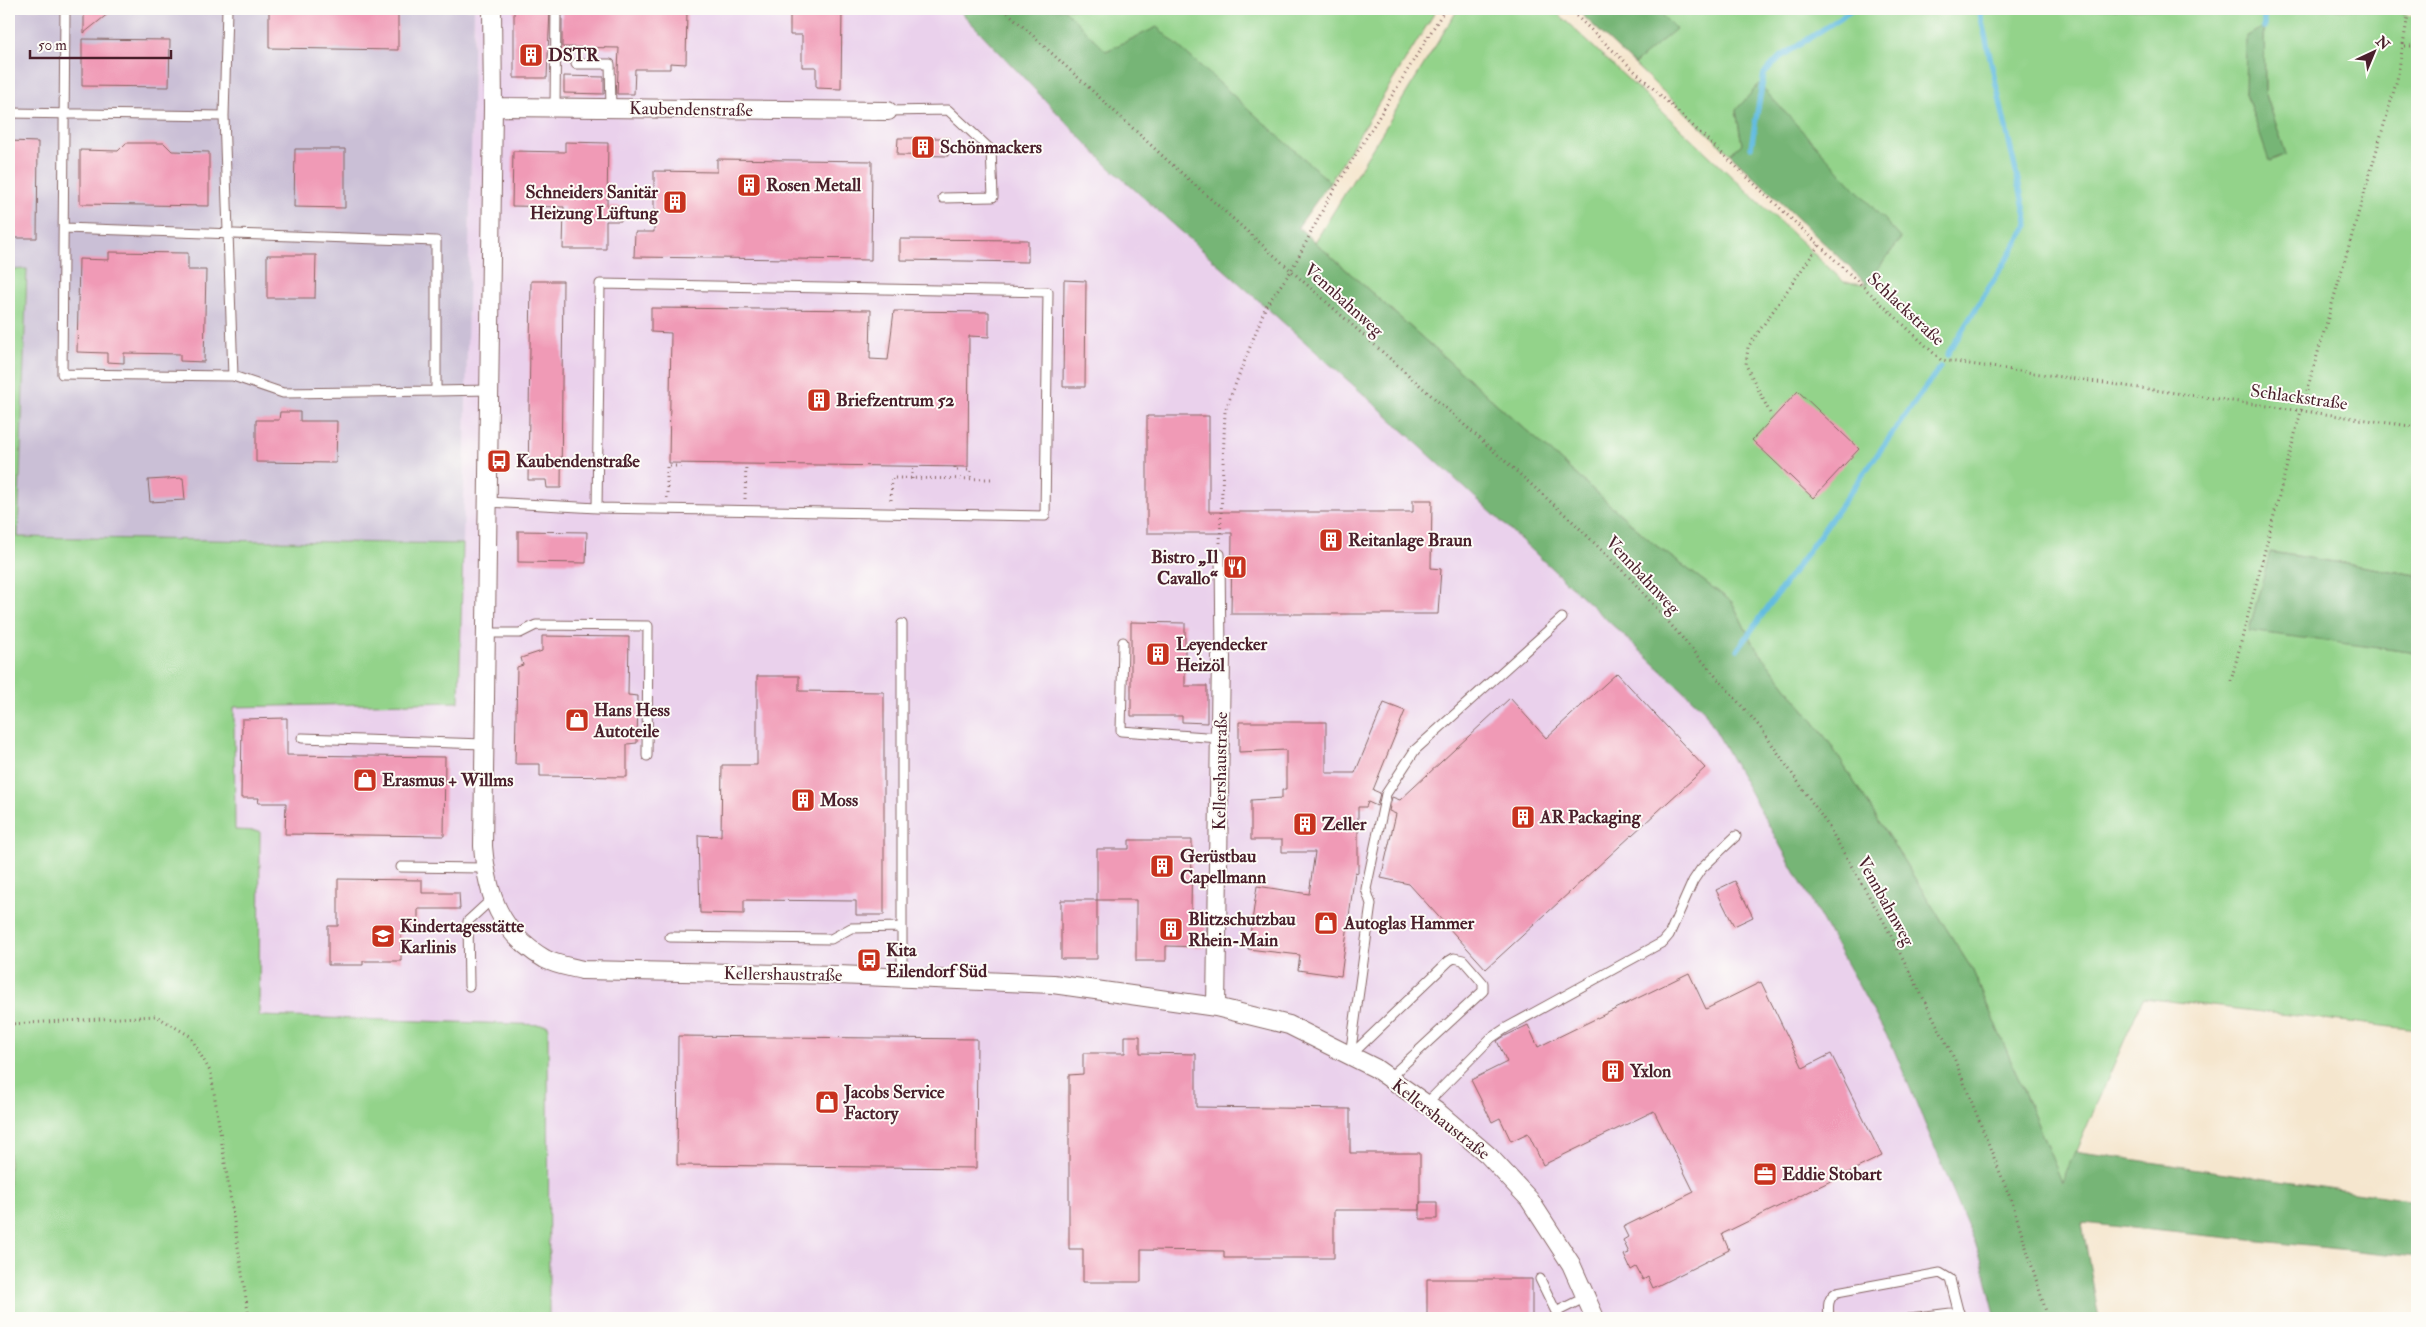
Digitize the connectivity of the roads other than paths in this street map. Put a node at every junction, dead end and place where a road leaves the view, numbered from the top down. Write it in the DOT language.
graph roads {
  1 [pos="65,9"];
  2 [pos="227,9"];
  3 [pos="492,9"];
  4 [pos="556,9"];
  5 [pos="576,64"];
  6 [pos="493,107"];
  7 [pos="555,108"];
  8 [pos="611,108"];
  9 [pos="888,111"];
  10 [pos="9,113"];
  11 [pos="66,114"];
  12 [pos="224,116"];
  13 [pos="944,198"];
  14 [pos="64,228"];
  15 [pos="228,235"];
  16 [pos="233,376"];
  17 [pos="489,390"];
  18 [pos="436,391"];
  19 [pos="487,502"];
  20 [pos="597,508"];
  21 [pos="1220,554"];
  22 [pos="1562,618"];
  23 [pos="902,624"];
  24 [pos="486,632"];
  25 [pos="1123,642"];
  26 [pos="1222,656"];
  27 [pos="302,738"];
  28 [pos="1220,738"];
  29 [pos="484,744"];
  30 [pos="647,756"];
  31 [pos="1736,836"];
  32 [pos="401,867"];
  33 [pos="485,868"];
  34 [pos="493,898"];
  35 [pos="902,927"];
  36 [pos="670,937"];
  37 [pos="902,978"];
  38 [pos="469,986"];
  39 [pos="1216,1007"];
  40 [pos="1350,1056"];
  41 [pos="1389,1078"];
  42 [pos="1426,1104"];
  43 [pos="1540,1279"];
  44 [pos="1586,1298"];
  45 [pos="1557,1315"];
  46 [pos="1959,1315"];
  47 [pos="1595,1318"];
  48 [pos="1829,1318"];
  49 [pos="1910,1318"];
  1 -- 11 [label="lane"];
  2 -- 12 [label="lane"];
  3 -- 6 [label="street"];
  4 -- 7 [label="lane"];
  5 -- 8 [label="lane"];
  6 -- 7 [label="street, Kaubendenstraße"];
  6 -- 17 [label="street"];
  7 -- 8 [label="street, Kaubendenstraße"];
  8 -- 9 [label="street, Kaubendenstraße"];
  9 -- 13 [label="lane"];
  10 -- 11 [label="lane"];
  11 -- 12 [label="lane"];
  11 -- 14 [label="lane"];
  12 -- 15 [label="lane"];
  14 -- 15 [label="lane"];
  14 -- 16 [label="lane"];
  15 -- 16 [label="lane"];
  15 -- 18 [label="lane"];
  16 -- 18 [label="lane"];
  17 -- 18 [label="lane"];
  17 -- 19 [label="street"];
  19 -- 20 [label="lane"];
  19 -- 24 [label="street"];
  20 -- 20 [label="lane"];
  21 -- 26 [label="lane"];
  22 -- 40 [label="lane"];
  23 -- 35 [label="lane"];
  24 -- 29 [label="street"];
  24 -- 30 [label="lane"];
  25 -- 28 [label="lane"];
  26 -- 28 [label="street, Kellershaustraße"];
  27 -- 29 [label="lane"];
  28 -- 39 [label="street, Kellershaustraße"];
  29 -- 33 [label="street, Kellershaustraße"];
  31 -- 42 [label="lane"];
  32 -- 33 [label="lane"];
  33 -- 34 [label="street, Kellershaustraße"];
  34 -- 37 [label="street, Kellershaustraße"];
  34 -- 38 [label="lane"];
  35 -- 36 [label="lane"];
  35 -- 37 [label="lane"];
  37 -- 39 [label="street, Kellershaustraße"];
  39 -- 40 [label="street, Kellershaustraße"];
  40 -- 41 [label="street, Kellershaustraße"];
  40 -- 41 [label="lane"];
  41 -- 42 [label="street, Kellershaustraße"];
  42 -- 44 [label="street, Kellershaustraße"];
  43 -- 45 [label="lane"];
  44 -- 45 [label="lane"];
  44 -- 47 [label="street, Kellershaustraße"];
  46 -- 48 [label="lane"];
  46 -- 49 [label="lane"];
}
